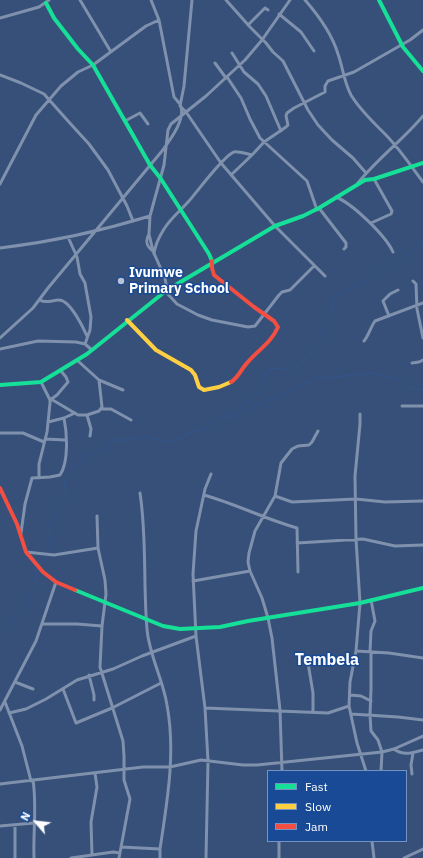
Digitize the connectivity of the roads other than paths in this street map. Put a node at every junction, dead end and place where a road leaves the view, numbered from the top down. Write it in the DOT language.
graph roads {
  1 [pos="80,0"];
  2 [pos="151,0"];
  3 [pos="192,0"];
  4 [pos="226,0"];
  5 [pos="290,0"];
  6 [pos="305,0"];
  7 [pos="379,0"];
  8 [pos="48,1"];
  9 [pos="268,10"];
  10 [pos="279,14"];
  11 [pos="0,18"];
  12 [pos="159,20"];
  13 [pos="248,25"];
  14 [pos="423,30"];
  15 [pos="262,40"];
  16 [pos="401,45"];
  17 [pos="314,51"];
  18 [pos="111,52"];
  19 [pos="232,53"];
  20 [pos="215,63"];
  21 [pos="93,65"];
  22 [pos="240,65"];
  23 [pos="423,71"];
  24 [pos="0,75"];
  25 [pos="344,76"];
  26 [pos="226,78"];
  27 [pos="49,99"];
  28 [pos="304,102"];
  29 [pos="180,106"];
  30 [pos="186,112"];
  31 [pos="423,116"];
  32 [pos="180,117"];
  33 [pos="125,121"];
  34 [pos="148,124"];
  35 [pos="281,131"];
  36 [pos="264,142"];
  37 [pos="166,145"];
  38 [pos="395,146"];
  39 [pos="252,155"];
  40 [pos="221,163"];
  41 [pos="423,163"];
  42 [pos="150,165"];
  43 [pos="411,167"];
  44 [pos="366,173"];
  45 [pos="231,174"];
  46 [pos="161,179"];
  47 [pos="374,179"];
  48 [pos="423,182"];
  49 [pos="358,183"];
  50 [pos="0,184"];
  51 [pos="336,197"];
  52 [pos="122,198"];
  53 [pos="318,209"];
  54 [pos="180,210"];
  55 [pos="150,216"];
  56 [pos="133,221"];
  57 [pos="370,223"];
  58 [pos="275,226"];
  59 [pos="95,231"];
  60 [pos="68,237"];
  61 [pos="0,248"];
  62 [pos="344,249"];
  63 [pos="153,252"];
  64 [pos="393,252"];
  65 [pos="76,255"];
  66 [pos="213,263"];
  67 [pos="314,266"];
  68 [pos="325,276"];
  69 [pos="413,281"];
  70 [pos="398,290"];
  71 [pos="166,291"];
  72 [pos="40,300"];
  73 [pos="423,302"];
  74 [pos="417,305"];
  75 [pos="264,314"];
  76 [pos="389,316"];
  77 [pos="127,320"];
  78 [pos="87,336"];
  79 [pos="0,338"];
  80 [pos="423,338"];
  81 [pos="364,341"];
  82 [pos="85,344"];
  83 [pos="0,349"];
  84 [pos="92,350"];
  85 [pos="423,360"];
  86 [pos="78,361"];
  87 [pos="412,363"];
  88 [pos="60,371"];
  89 [pos="100,380"];
  90 [pos="41,382"];
  91 [pos="0,386"];
  92 [pos="123,390"];
  93 [pos="51,400"];
  94 [pos="402,406"];
  95 [pos="423,406"];
  96 [pos="101,409"];
  97 [pos="75,413"];
  98 [pos="87,414"];
  99 [pos="360,414"];
  100 [pos="64,418"];
  101 [pos="131,420"];
  102 [pos="48,422"];
  103 [pos="318,431"];
  104 [pos="0,433"];
  105 [pos="90,436"];
  106 [pos="45,440"];
  107 [pos="65,440"];
  108 [pos="211,474"];
  109 [pos="39,478"];
  110 [pos="0,488"];
  111 [pos="140,493"];
  112 [pos="204,495"];
  113 [pos="275,496"];
  114 [pos="356,499"];
  115 [pos="423,501"];
  116 [pos="97,516"];
  117 [pos="263,518"];
  118 [pos="21,533"];
  119 [pos="356,540"];
  120 [pos="297,543"];
  121 [pos="423,545"];
  122 [pos="98,548"];
  123 [pos="26,552"];
  124 [pos="250,571"];
  125 [pos="298,572"];
  126 [pos="193,581"];
  127 [pos="56,582"];
  128 [pos="423,588"];
  129 [pos="372,600"];
  130 [pos="105,602"];
  131 [pos="360,603"];
  132 [pos="268,618"];
  133 [pos="147,620"];
  134 [pos="42,624"];
  135 [pos="102,626"];
  136 [pos="196,629"];
  137 [pos="196,636"];
  138 [pos="356,651"];
  139 [pos="152,652"];
  140 [pos="371,652"];
  141 [pos="423,658"];
  142 [pos="308,663"];
  143 [pos="101,672"];
  144 [pos="89,675"];
  145 [pos="15,682"];
  146 [pos="161,683"];
  147 [pos="34,689"];
  148 [pos="63,689"];
  149 [pos="350,695"];
  150 [pos="94,700"];
  151 [pos="371,701"];
  152 [pos="5,702"];
  153 [pos="349,706"];
  154 [pos="112,708"];
  155 [pos="205,708"];
  156 [pos="0,710"];
  157 [pos="280,710"];
  158 [pos="313,712"];
  159 [pos="9,713"];
  160 [pos="351,714"];
  161 [pos="370,715"];
  162 [pos="423,720"];
  163 [pos="423,736"];
  164 [pos="394,749"];
  165 [pos="423,750"];
  166 [pos="382,752"];
  167 [pos="413,753"];
  168 [pos="361,754"];
  169 [pos="208,761"];
  170 [pos="281,763"];
  171 [pos="170,767"];
  172 [pos="124,769"];
  173 [pos="282,770"];
  174 [pos="366,770"];
  175 [pos="381,770"];
  176 [pos="96,773"];
  177 [pos="412,774"];
  178 [pos="32,780"];
  179 [pos="0,784"];
  180 [pos="34,824"];
  181 [pos="15,825"];
  182 [pos="0,826"];
  183 [pos="279,842"];
  184 [pos="372,842"];
  185 [pos="121,847"];
  186 [pos="160,849"];
  187 [pos="423,849"];
  188 [pos="120,853"];
  189 [pos="94,856"];
  190 [pos="87,857"];
  191 [pos="15,858"];
  192 [pos="34,858"];
  193 [pos="71,858"];
  194 [pos="119,858"];
  195 [pos="160,858"];
  196 [pos="206,858"];
  197 [pos="279,858"];
  198 [pos="374,858"];
  199 [pos="404,858"];
  1 -- 18 [label="street"];
  2 -- 12 [label="street"];
  3 -- 29 [label="street"];
  4 -- 13 [label="street"];
  5 -- 10 [label="street"];
  6 -- 25 [label="street"];
  7 -- 16 [label="street"];
  8 -- 11 [label="street"];
  8 -- 21 [label="street"];
  9 -- 13 [label="street"];
  10 -- 15 [label="street"];
  10 -- 17 [label="street"];
  12 -- 18 [label="street"];
  12 -- 29 [label="street"];
  13 -- 15 [label="street"];
  14 -- 16 [label="street"];
  15 -- 22 [label="street"];
  15 -- 28 [label="street"];
  16 -- 23 [label="street"];
  16 -- 25 [label="street"];
  18 -- 21 [label="street"];
  19 -- 22 [label="street"];
  20 -- 26 [label="street"];
  21 -- 27 [label="street"];
  21 -- 33 [label="street"];
  22 -- 26 [label="street"];
  22 -- 35 [label="street"];
  24 -- 27 [label="street"];
  25 -- 28 [label="street"];
  25 -- 38 [label="street"];
  26 -- 30 [label="street"];
  26 -- 36 [label="street"];
  27 -- 50 [label="street"];
  27 -- 52 [label="street"];
  28 -- 35 [label="street"];
  28 -- 44 [label="street"];
  29 -- 30 [label="street"];
  29 -- 32 [label="street"];
  30 -- 32 [label="street"];
  30 -- 40 [label="street"];
  31 -- 38 [label="street"];
  32 -- 37 [label="street"];
  32 -- 37 [label="street"];
  33 -- 34 [label="street"];
  33 -- 42 [label="street"];
  35 -- 36 [label="street"];
  36 -- 39 [label="street"];
  36 -- 53 [label="street"];
  37 -- 42 [label="street"];
  37 -- 46 [label="street"];
  38 -- 43 [label="street"];
  38 -- 44 [label="street"];
  39 -- 40 [label="street"];
  39 -- 45 [label="street"];
  40 -- 45 [label="street"];
  40 -- 54 [label="street"];
  41 -- 43 [label="street"];
  42 -- 46 [label="street"];
  42 -- 52 [label="street"];
  43 -- 47 [label="street"];
  43 -- 48 [label="street"];
  44 -- 49 [label="street"];
  45 -- 58 [label="street"];
  46 -- 54 [label="street"];
  46 -- 55 [label="street"];
  47 -- 49 [label="street"];
  47 -- 57 [label="street"];
  49 -- 51 [label="street"];
  51 -- 53 [label="street"];
  51 -- 57 [label="street"];
  52 -- 56 [label="street"];
  52 -- 59 [label="street"];
  53 -- 58 [label="street"];
  53 -- 62 [label="street"];
  54 -- 63 [label="street"];
  54 -- 66 [label="street"];
  55 -- 56 [label="street"];
  55 -- 63 [label="street"];
  56 -- 59 [label="street"];
  57 -- 64 [label="street"];
  58 -- 66 [label="street"];
  58 -- 67 [label="street"];
  59 -- 60 [label="street"];
  59 -- 65 [label="street"];
  60 -- 61 [label="street"];
  60 -- 65 [label="street"];
  63 -- 71 [label="street"];
  65 -- 72 [label="street"];
  65 -- 78 [label="street"];
  66 -- 71 [label="street"];
  66 -- 75 [label="street"];
  67 -- 68 [label="street"];
  67 -- 75 [label="street"];
  69 -- 74 [label="street"];
  70 -- 76 [label="street"];
  71 -- 75 [label="street"];
  71 -- 77 [label="street"];
  72 -- 78 [label="street"];
  72 -- 79 [label="street"];
  73 -- 74 [label="street"];
  74 -- 76 [label="street"];
  74 -- 80 [label="street"];
  75 -- 77 [label="street"];
  76 -- 81 [label="street"];
  77 -- 84 [label="street"];
  78 -- 82 [label="street"];
  82 -- 83 [label="street"];
  82 -- 84 [label="street"];
  84 -- 86 [label="street"];
  85 -- 87 [label="street"];
  86 -- 88 [label="street"];
  86 -- 89 [label="street"];
  88 -- 90 [label="street"];
  88 -- 93 [label="street"];
  89 -- 92 [label="street"];
  89 -- 96 [label="street"];
  90 -- 91 [label="street"];
  90 -- 93 [label="street"];
  93 -- 97 [label="street"];
  93 -- 102 [label="street"];
  94 -- 95 [label="street"];
  96 -- 98 [label="street"];
  96 -- 101 [label="street"];
  97 -- 98 [label="street"];
  97 -- 100 [label="street"];
  98 -- 105 [label="street"];
  99 -- 114 [label="street"];
  100 -- 102 [label="street"];
  100 -- 107 [label="street"];
  102 -- 106 [label="street"];
  103 -- 113 [label="street"];
  104 -- 106 [label="street"];
  106 -- 107 [label="street"];
  106 -- 109 [label="street"];
  107 -- 109 [label="street"];
  108 -- 112 [label="street"];
  109 -- 118 [label="street"];
  110 -- 118 [label="street"];
  111 -- 133 [label="street"];
  112 -- 117 [label="street"];
  112 -- 126 [label="street"];
  113 -- 114 [label="street"];
  113 -- 117 [label="street"];
  114 -- 115 [label="street"];
  114 -- 119 [label="street"];
  116 -- 122 [label="street"];
  117 -- 120 [label="street"];
  117 -- 124 [label="street"];
  118 -- 123 [label="street"];
  119 -- 120 [label="street"];
  119 -- 121 [label="street"];
  119 -- 131 [label="street"];
  120 -- 125 [label="street"];
  122 -- 123 [label="street"];
  122 -- 130 [label="street"];
  123 -- 127 [label="street"];
  124 -- 126 [label="street"];
  124 -- 132 [label="street"];
  126 -- 136 [label="street"];
  127 -- 130 [label="street"];
  127 -- 134 [label="street"];
  128 -- 129 [label="street"];
  129 -- 131 [label="street"];
  129 -- 140 [label="street"];
  130 -- 133 [label="street"];
  130 -- 135 [label="street"];
  131 -- 132 [label="street"];
  131 -- 138 [label="street"];
  132 -- 136 [label="street"];
  132 -- 157 [label="street"];
  133 -- 136 [label="street"];
  133 -- 139 [label="street"];
  134 -- 135 [label="street"];
  134 -- 145 [label="street"];
  135 -- 143 [label="street"];
  136 -- 137 [label="street"];
  137 -- 139 [label="street"];
  137 -- 155 [label="street"];
  138 -- 140 [label="street"];
  138 -- 149 [label="street"];
  139 -- 143 [label="street"];
  139 -- 146 [label="street"];
  140 -- 141 [label="street"];
  140 -- 151 [label="street"];
  142 -- 158 [label="street"];
  143 -- 144 [label="street"];
  143 -- 154 [label="street"];
  144 -- 148 [label="street"];
  144 -- 150 [label="street"];
  145 -- 147 [label="street"];
  145 -- 152 [label="street"];
  146 -- 154 [label="street"];
  146 -- 171 [label="street"];
  148 -- 154 [label="street"];
  148 -- 159 [label="street"];
  149 -- 151 [label="street"];
  149 -- 153 [label="street"];
  151 -- 161 [label="street"];
  152 -- 156 [label="street"];
  152 -- 159 [label="street"];
  153 -- 158 [label="street"];
  153 -- 160 [label="street"];
  154 -- 172 [label="street"];
  155 -- 157 [label="street"];
  155 -- 169 [label="street"];
  157 -- 158 [label="street"];
  157 -- 170 [label="street"];
  159 -- 178 [label="street"];
  160 -- 161 [label="street"];
  160 -- 168 [label="street"];
  161 -- 162 [label="street"];
  161 -- 166 [label="street"];
  163 -- 164 [label="street"];
  164 -- 166 [label="street"];
  164 -- 167 [label="street"];
  165 -- 167 [label="street"];
  166 -- 168 [label="street"];
  166 -- 175 [label="street"];
  167 -- 177 [label="street"];
  168 -- 170 [label="street"];
  168 -- 174 [label="street"];
  169 -- 170 [label="street"];
  169 -- 171 [label="street"];
  169 -- 196 [label="street"];
  170 -- 173 [label="street"];
  171 -- 172 [label="street"];
  171 -- 186 [label="street"];
  172 -- 176 [label="street"];
  172 -- 185 [label="street"];
  176 -- 178 [label="street"];
  176 -- 189 [label="street"];
  178 -- 179 [label="street"];
  178 -- 180 [label="street"];
  180 -- 181 [label="street"];
  180 -- 192 [label="street"];
  181 -- 182 [label="street"];
  181 -- 191 [label="street"];
  183 -- 197 [label="street"];
  184 -- 198 [label="street"];
  185 -- 186 [label="street"];
  185 -- 188 [label="street"];
  186 -- 195 [label="street"];
  187 -- 199 [label="street"];
  188 -- 189 [label="street"];
  188 -- 194 [label="street"];
  189 -- 190 [label="street"];
  190 -- 193 [label="street"];
}
